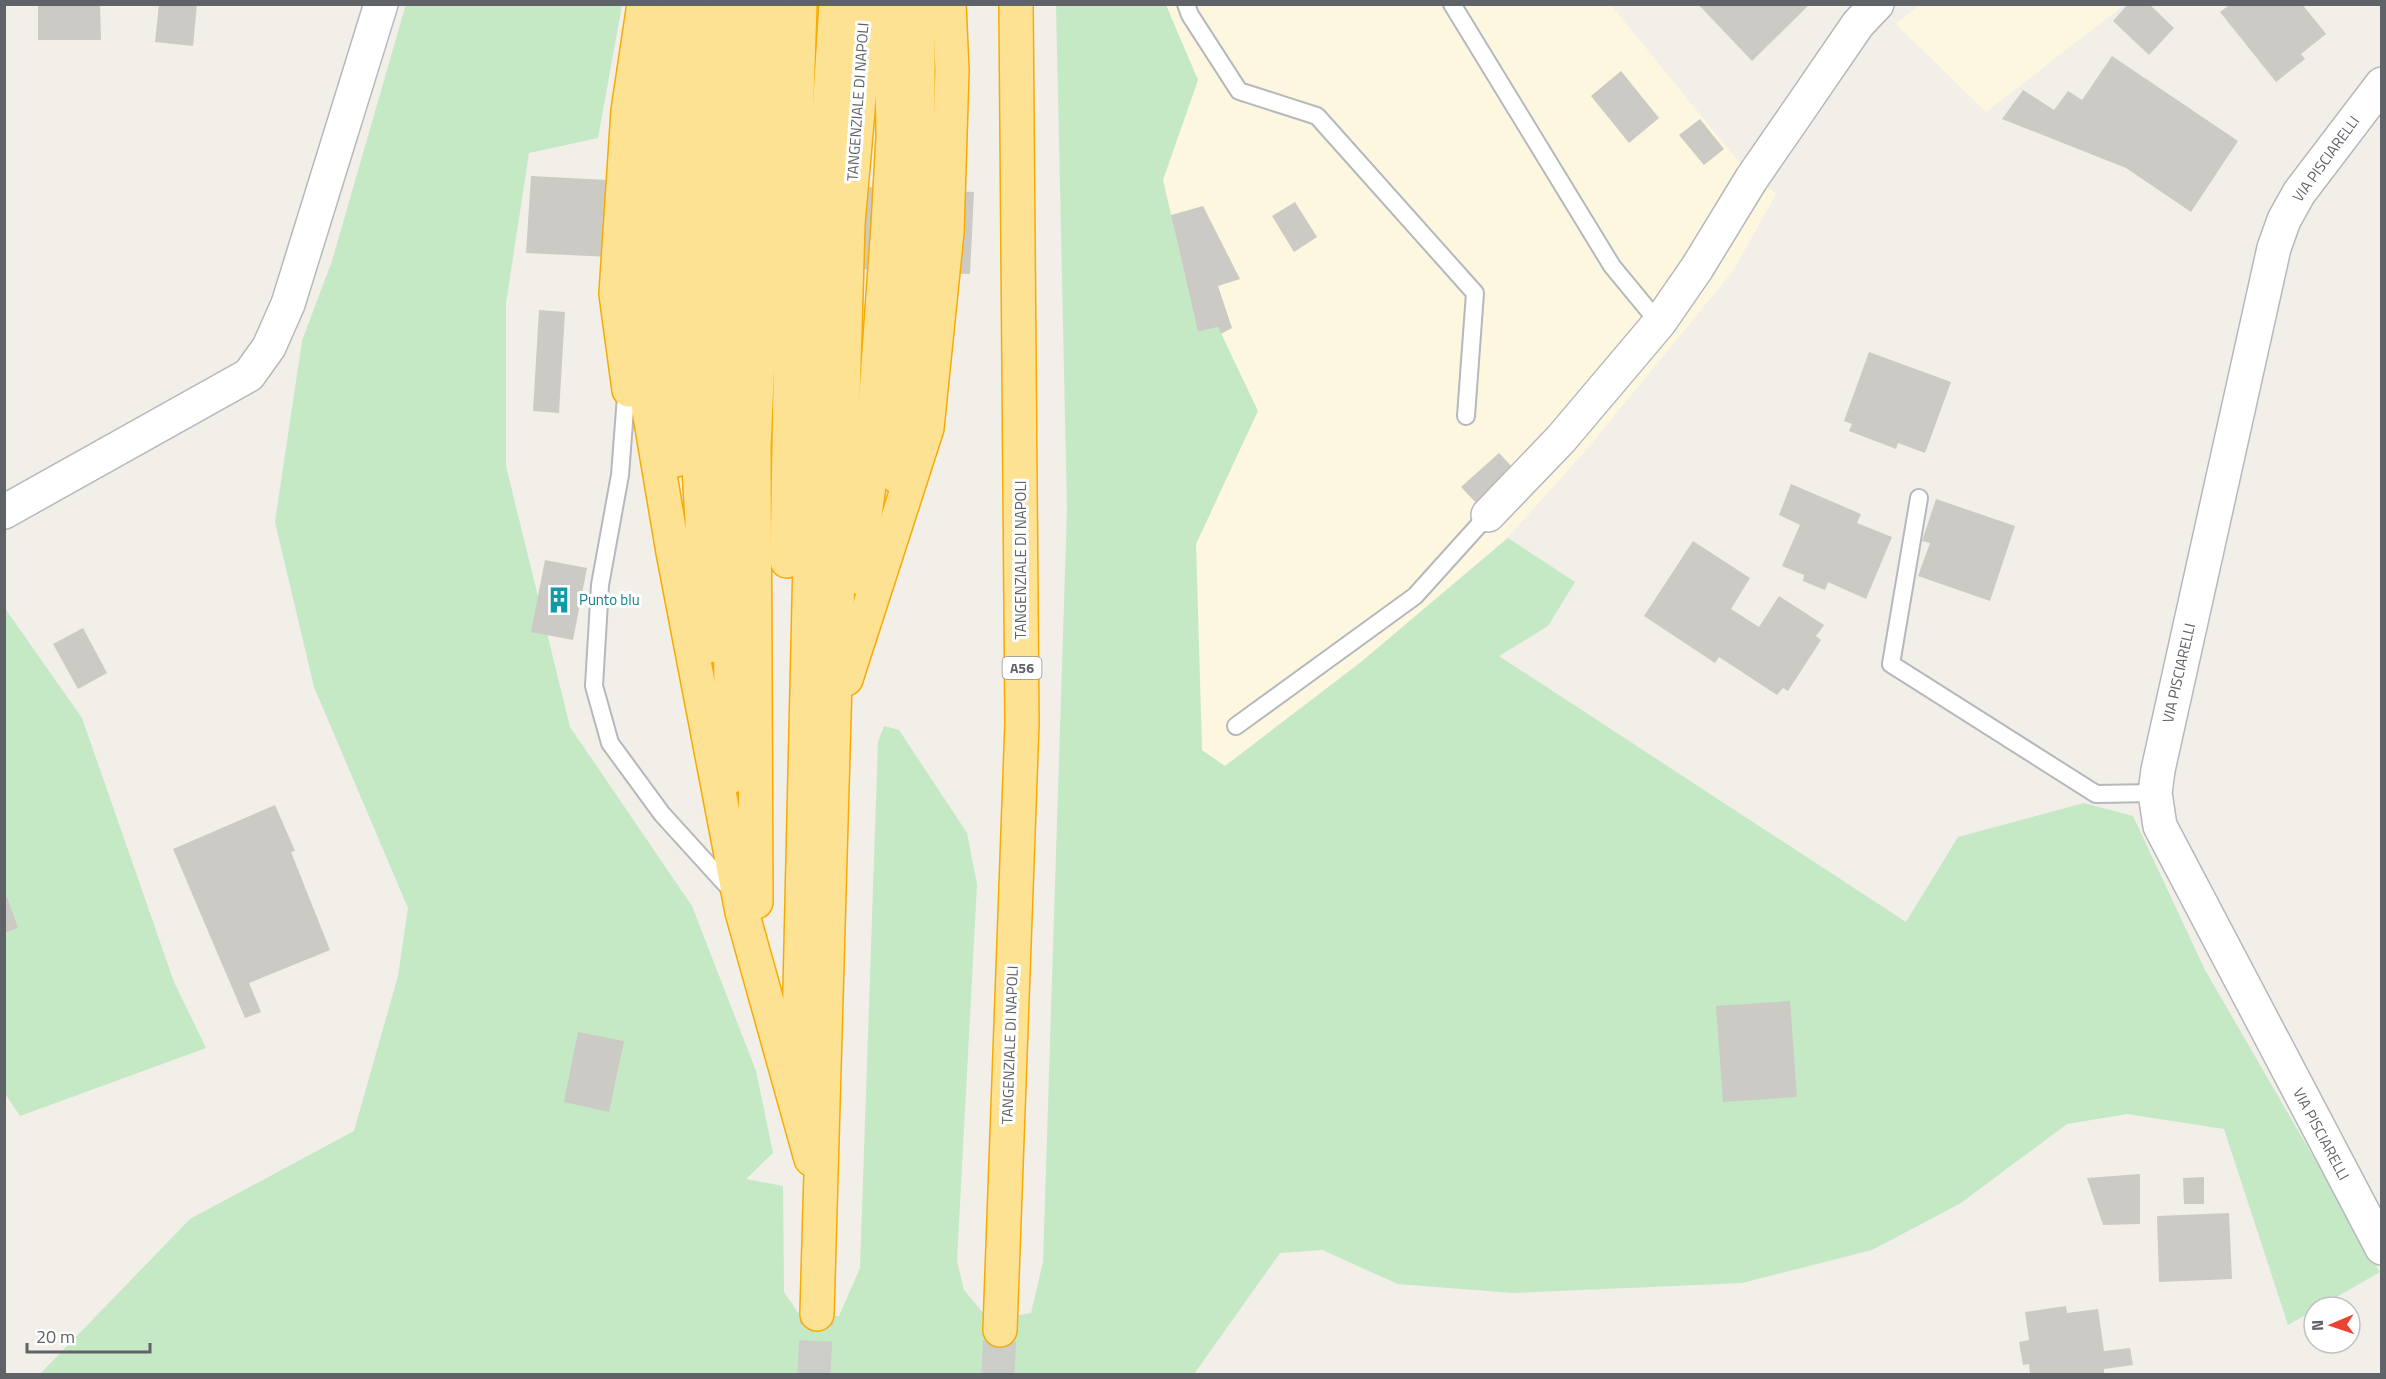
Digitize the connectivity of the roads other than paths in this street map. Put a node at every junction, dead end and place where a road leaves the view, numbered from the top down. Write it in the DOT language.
graph roads {
  1 [pos="381,4"];
  2 [pos="644,4"];
  3 [pos="669,4"];
  4 [pos="697,4"];
  5 [pos="722,4"];
  6 [pos="747,4"];
  7 [pos="774,4"];
  8 [pos="800,4"];
  9 [pos="836,4"];
  10 [pos="865,4"];
  11 [pos="891,4"];
  12 [pos="918,4"];
  13 [pos="949,4"];
  14 [pos="1016,4"];
  15 [pos="1186,4"];
  16 [pos="1452,4"];
  17 [pos="1877,4"];
  18 [pos="2382,84"];
  19 [pos="1659,323"];
  20 [pos="627,382"];
  21 [pos="1466,416"];
  22 [pos="1919,498"];
  23 [pos="4,512"];
  24 [pos="1488,515"];
  25 [pos="673,552"];
  26 [pos="887,552"];
  27 [pos="693,655"];
  28 [pos="836,707"];
  29 [pos="1236,726"];
  30 [pos="716,771"];
  31 [pos="2155,793"];
  32 [pos="733,865"];
  33 [pos="740,900"];
  34 [pos="756,960"];
  35 [pos="777,1036"];
  36 [pos="797,1110"];
  37 [pos="820,1192"];
  38 [pos="2382,1248"];
  39 [pos="817,1314"];
  40 [pos="1000,1330"];
  1 -- 23 [label="street"];
  2 -- 20 [label="highway"];
  3 -- 25 [label="highway"];
  4 -- 27 [label="highway"];
  5 -- 30 [label="highway"];
  6 -- 32 [label="highway"];
  7 -- 34 [label="highway"];
  8 -- 35 [label="highway"];
  9 -- 36 [label="highway"];
  10 -- 28 [label="highway, TANGENZIALE DI NAPOLI"];
  11 -- 28 [label="highway"];
  12 -- 26 [label="highway"];
  13 -- 26 [label="highway"];
  14 -- 40 [label="highway, TANGENZIALE DI NAPOLI / A56"];
  15 -- 21 [label="lane"];
  16 -- 19 [label="lane"];
  17 -- 19 [label="street"];
  18 -- 31 [label="street, VIA PISCIARELLI"];
  19 -- 24 [label="street"];
  20 -- 25 [label="highway"];
  20 -- 33 [label="lane"];
  22 -- 31 [label="lane"];
  24 -- 29 [label="lane"];
  25 -- 27 [label="highway"];
  26 -- 28 [label="highway"];
  27 -- 30 [label="highway"];
  28 -- 37 [label="highway, TANGENZIALE DI NAPOLI"];
  30 -- 32 [label="highway"];
  31 -- 38 [label="street, VIA PISCIARELLI"];
  32 -- 33 [label="highway"];
  33 -- 34 [label="highway"];
  34 -- 35 [label="highway"];
  35 -- 36 [label="highway"];
  36 -- 37 [label="highway"];
  37 -- 39 [label="highway, TANGENZIALE DI NAPOLI"];
}
